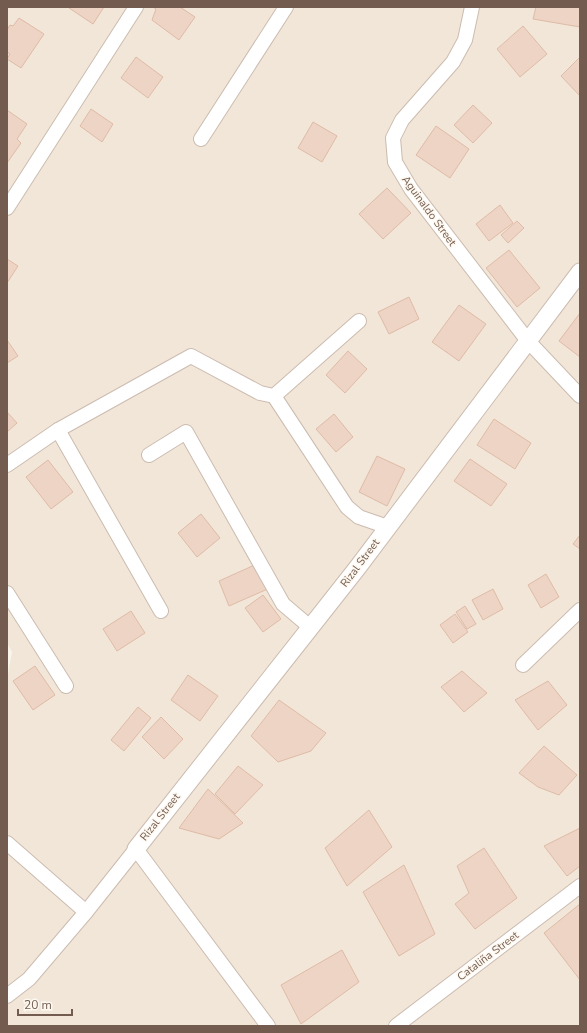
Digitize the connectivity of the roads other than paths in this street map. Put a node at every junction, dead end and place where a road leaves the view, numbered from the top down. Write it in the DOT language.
graph roads {
  1 [pos="136,7"];
  2 [pos="286,7"];
  3 [pos="472,7"];
  4 [pos="201,139"];
  5 [pos="7,208"];
  6 [pos="580,272"];
  7 [pos="359,321"];
  8 [pos="528,341"];
  9 [pos="274,396"];
  10 [pos="580,396"];
  11 [pos="58,430"];
  12 [pos="149,455"];
  13 [pos="7,466"];
  14 [pos="388,527"];
  15 [pos="7,593"];
  16 [pos="580,610"];
  17 [pos="161,611"];
  18 [pos="310,628"];
  19 [pos="523,665"];
  20 [pos="66,686"];
  21 [pos="7,843"];
  22 [pos="136,849"];
  23 [pos="580,886"];
  24 [pos="86,912"];
  25 [pos="7,996"];
  26 [pos="268,1026"];
  27 [pos="396,1026"];
  1 -- 5 [label="street"];
  2 -- 4 [label="street"];
  3 -- 8 [label="street, Aguinaldo Street"];
  6 -- 8 [label="street, Rizal Street"];
  7 -- 9 [label="street"];
  8 -- 10 [label="street, Aguinaldo Street"];
  8 -- 14 [label="street, Rizal Street"];
  9 -- 11 [label="street"];
  9 -- 14 [label="street"];
  11 -- 13 [label="street"];
  11 -- 17 [label="street"];
  12 -- 18 [label="street"];
  14 -- 18 [label="street, Rizal Street"];
  15 -- 20 [label="street"];
  16 -- 19 [label="street"];
  18 -- 22 [label="street, Rizal Street"];
  21 -- 24 [label="street"];
  22 -- 24 [label="street"];
  22 -- 26 [label="street"];
  23 -- 27 [label="street, Cataliña Street"];
  24 -- 25 [label="street"];
}
